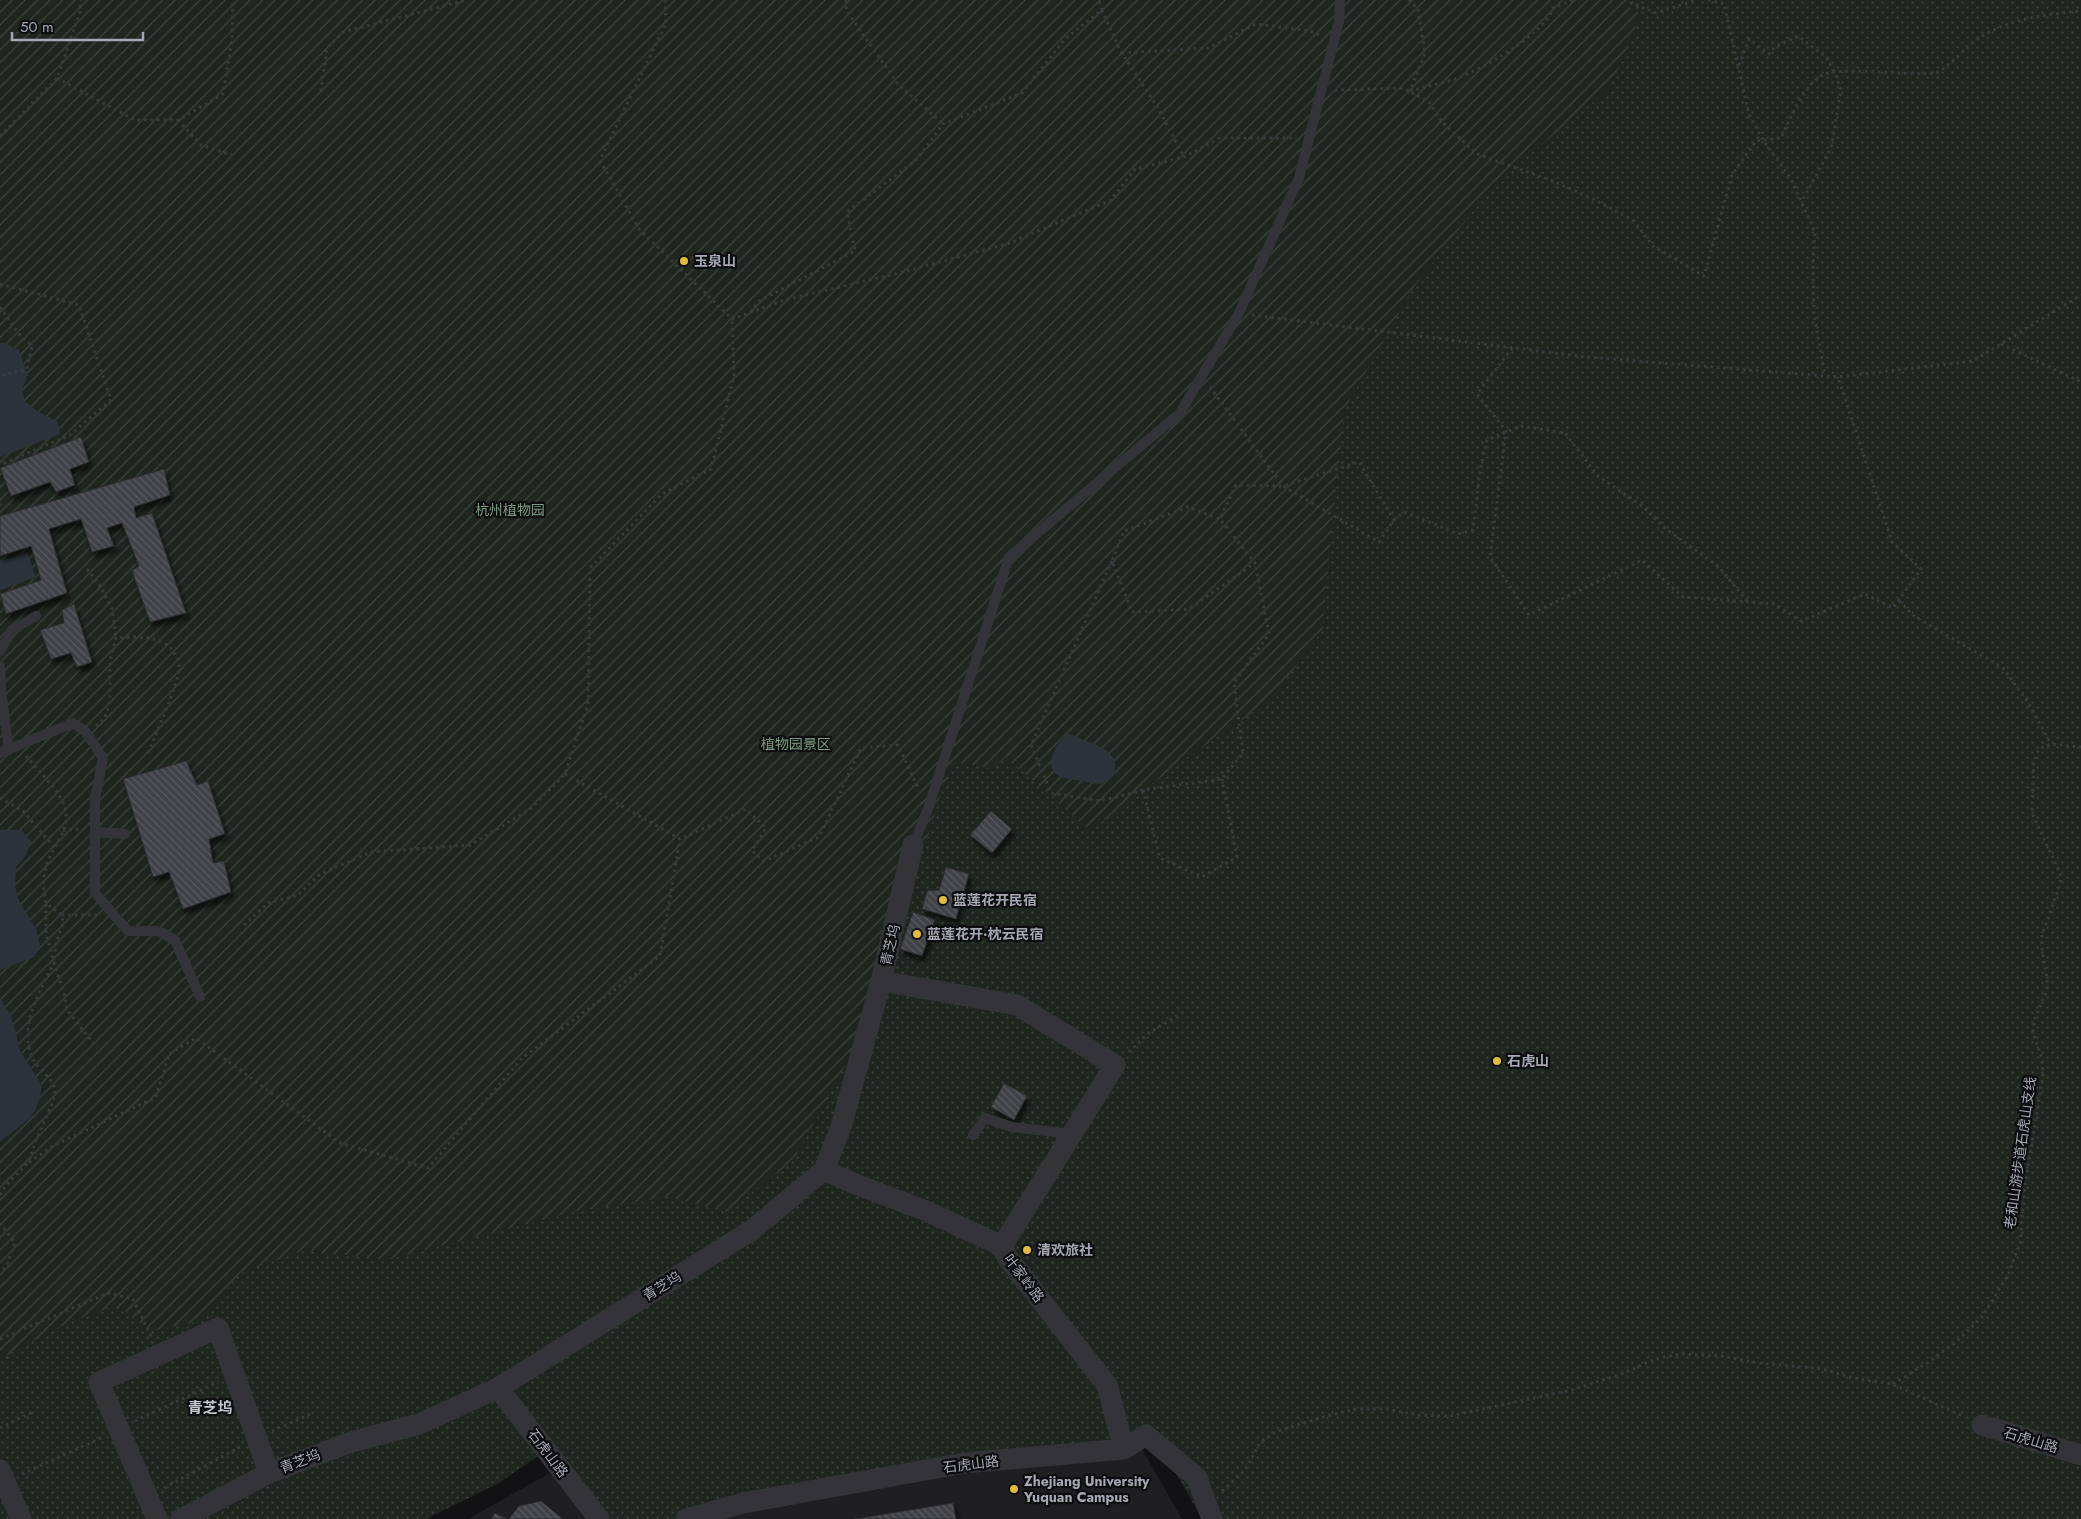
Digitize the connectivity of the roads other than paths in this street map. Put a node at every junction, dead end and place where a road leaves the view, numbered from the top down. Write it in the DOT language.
graph roads {
  1 [pos="1340,0"];
  2 [pos="36,616"];
  3 [pos="0,651"];
  4 [pos="0,666"];
  5 [pos="9,750"];
  6 [pos="95,832"];
  7 [pos="125,834"];
  8 [pos="913,845"];
  9 [pos="881,981"];
  10 [pos="200,997"];
  11 [pos="1071,1134"];
  12 [pos="973,1135"];
  13 [pos="824,1170"];
  14 [pos="1002,1246"];
  15 [pos="498,1388"];
  16 [pos="1982,1425"];
  17 [pos="1124,1449"];
  18 [pos="2081,1455"];
  19 [pos="0,1470"];
  20 [pos="269,1473"];
  21 [pos="1209,1510"];
  22 [pos="21,1519"];
  23 [pos="157,1519"];
  24 [pos="181,1519"];
  25 [pos="599,1519"];
  26 [pos="686,1519"];
  1 -- 8 [label="lane"];
  2 -- 3 [label="lane"];
  4 -- 5 [label="lane"];
  5 -- 6 [label="lane"];
  6 -- 7 [label="lane"];
  6 -- 10 [label="lane"];
  8 -- 9 [label="street, 青芝坞"];
  9 -- 11 [label="street"];
  9 -- 13 [label="street, 青芝坞"];
  11 -- 12 [label="lane"];
  11 -- 14 [label="street"];
  13 -- 14 [label="street, 叶家岭路"];
  13 -- 15 [label="street, 青芝坞"];
  14 -- 17 [label="street, 叶家岭路"];
  15 -- 20 [label="street, 青芝坞"];
  15 -- 25 [label="street, 石虎山路"];
  16 -- 18 [label="street, 石虎山路"];
  17 -- 21 [label="street, 石虎山路"];
  17 -- 26 [label="street, 石虎山路"];
  19 -- 22 [label="street"];
  20 -- 23 [label="street"];
  20 -- 24 [label="street, 青芝坞"];
}
